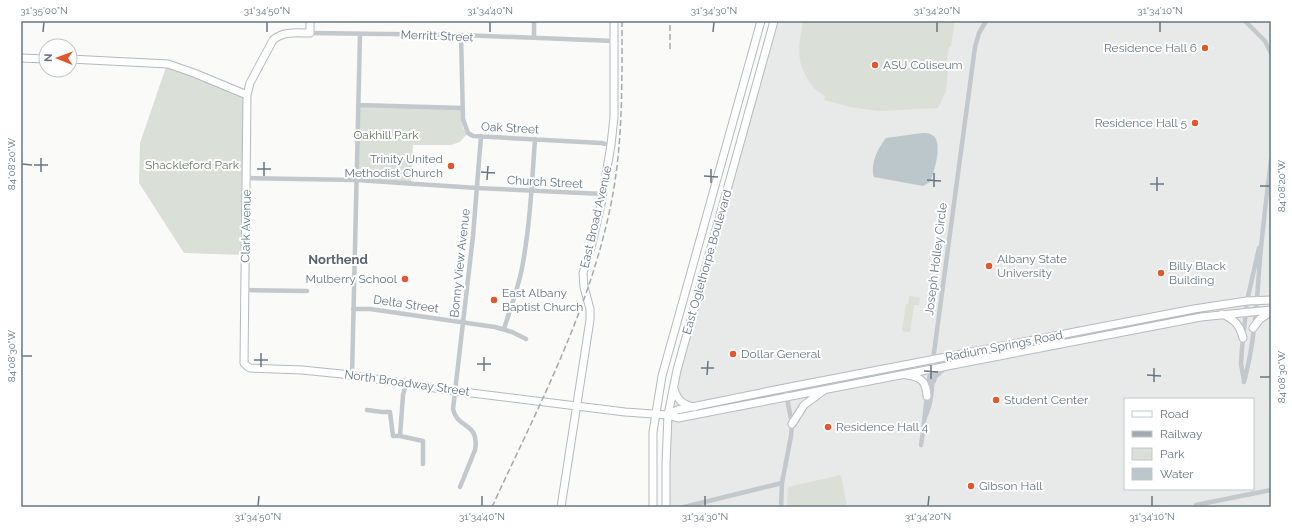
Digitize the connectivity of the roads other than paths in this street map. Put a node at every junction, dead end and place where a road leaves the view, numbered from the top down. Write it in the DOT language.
graph roads {
  1 [pos="310,21"];
  2 [pos="534,21"];
  3 [pos="614,21"];
  4 [pos="761,21"];
  5 [pos="774,21"];
  6 [pos="986,21"];
  7 [pos="1244,21"];
  8 [pos="310,33"];
  9 [pos="284,34"];
  10 [pos="360,34"];
  11 [pos="461,35"];
  12 [pos="534,38"];
  13 [pos="614,41"];
  14 [pos="1271,53"];
  15 [pos="21,58"];
  16 [pos="38,59"];
  17 [pos="78,60"];
  18 [pos="246,95"];
  19 [pos="358,105"];
  20 [pos="462,108"];
  21 [pos="481,136"];
  22 [pos="535,139"];
  23 [pos="611,145"];
  24 [pos="1271,160"];
  25 [pos="246,178"];
  26 [pos="356,180"];
  27 [pos="477,188"];
  28 [pos="531,191"];
  29 [pos="603,194"];
  30 [pos="1263,224"];
  31 [pos="245,290"];
  32 [pos="306,291"];
  33 [pos="1271,300"];
  34 [pos="1248,301"];
  35 [pos="1257,301"];
  36 [pos="353,309"];
  37 [pos="1256,311"];
  38 [pos="1271,311"];
  39 [pos="1246,312"];
  40 [pos="1222,314"];
  41 [pos="464,322"];
  42 [pos="1254,328"];
  43 [pos="504,330"];
  44 [pos="1243,338"];
  45 [pos="526,339"];
  46 [pos="244,359"];
  47 [pos="933,360"];
  48 [pos="948,365"];
  49 [pos="932,368"];
  50 [pos="901,375"];
  51 [pos="352,376"];
  52 [pos="406,384"];
  53 [pos="673,387"];
  54 [pos="933,387"];
  55 [pos="785,388"];
  56 [pos="824,390"];
  57 [pos="455,391"];
  58 [pos="927,396"];
  59 [pos="788,397"];
  60 [pos="576,405"];
  61 [pos="694,407"];
  62 [pos="368,410"];
  63 [pos="656,415"];
  64 [pos="668,415"];
  65 [pos="925,417"];
  66 [pos="792,424"];
  67 [pos="400,436"];
  68 [pos="921,445"];
  69 [pos="423,464"];
  70 [pos="782,483"];
  71 [pos="460,487"];
  72 [pos="1271,490"];
  73 [pos="1196,504"];
  74 [pos="560,507"];
  75 [pos="653,507"];
  76 [pos="666,507"];
  77 [pos="684,507"];
  78 [pos="781,507"];
  1 -- 8 [label="main road"];
  2 -- 12 [label="street"];
  3 -- 13 [label="main road, East Broad Avenue"];
  4 -- 63 [label="main road, East Oglethorpe Boulevard"];
  5 -- 53 [label="main road, East Oglethorpe Boulevard"];
  6 -- 47 [label="street, Joseph Holley Circle"];
  7 -- 14 [label="street"];
  8 -- 9 [label="main road, Merritt Street"];
  8 -- 10 [label="street, Merritt Street"];
  9 -- 18 [label="main road, Clark Avenue"];
  10 -- 11 [label="street, Merritt Street"];
  10 -- 19 [label="street"];
  11 -- 12 [label="street, Merritt Street"];
  11 -- 20 [label="street"];
  12 -- 13 [label="street, Merritt Street"];
  13 -- 23 [label="main road, East Broad Avenue"];
  15 -- 16 [label="main road"];
  17 -- 18 [label="main road"];
  18 -- 25 [label="main road, Clark Avenue"];
  19 -- 20 [label="street"];
  19 -- 26 [label="street"];
  20 -- 21 [label="street, Oak Street"];
  21 -- 22 [label="street, Oak Street"];
  21 -- 27 [label="street, Bonny View Avenue"];
  22 -- 23 [label="street, Oak Street"];
  22 -- 28 [label="street"];
  23 -- 29 [label="main road, East Broad Avenue"];
  24 -- 30 [label="street"];
  25 -- 26 [label="street, Church Street"];
  25 -- 31 [label="main road, Clark Avenue"];
  26 -- 27 [label="street, Church Street"];
  26 -- 36 [label="street"];
  27 -- 28 [label="street, Church Street"];
  27 -- 41 [label="street, Bonny View Avenue"];
  28 -- 29 [label="street, Church Street"];
  28 -- 43 [label="street"];
  29 -- 60 [label="main road, East Broad Avenue"];
  30 -- 34 [label="street"];
  30 -- 35 [label="street"];
  31 -- 32 [label="street"];
  31 -- 46 [label="main road, Clark Avenue"];
  33 -- 35 [label="main road, Radium Springs Road"];
  34 -- 35 [label="main road, Radium Springs Road"];
  34 -- 39 [label="street"];
  34 -- 47 [label="main road, Radium Springs Road"];
  35 -- 37 [label="street"];
  36 -- 41 [label="street, Delta Street"];
  36 -- 51 [label="street"];
  37 -- 38 [label="main road, Radium Springs Road"];
  37 -- 39 [label="main road, Radium Springs Road"];
  37 -- 42 [label="street"];
  38 -- 42 [label="main road"];
  39 -- 40 [label="main road, Radium Springs Road"];
  39 -- 44 [label="street"];
  40 -- 44 [label="main road"];
  40 -- 48 [label="main road, Radium Springs Road"];
  41 -- 43 [label="street, Delta Street"];
  41 -- 57 [label="street, Bonny View Avenue"];
  42 -- 44 [label="street"];
  43 -- 45 [label="street, Delta Street"];
  46 -- 51 [label="main road, North Broadway Street"];
  47 -- 49 [label="street, Joseph Holley Circle"];
  47 -- 55 [label="main road, Radium Springs Road"];
  48 -- 49 [label="main road, Radium Springs Road"];
  48 -- 54 [label="street"];
  49 -- 50 [label="main road, Radium Springs Road"];
  49 -- 54 [label="street"];
  49 -- 58 [label="street"];
  50 -- 56 [label="main road, Radium Springs Road"];
  50 -- 58 [label="main road"];
  51 -- 52 [label="main road, North Broadway Street"];
  52 -- 57 [label="main road, North Broadway Street"];
  52 -- 67 [label="street"];
  53 -- 61 [label="main road"];
  53 -- 64 [label="main road, East Oglethorpe Boulevard"];
  54 -- 65 [label="street"];
  55 -- 59 [label="street"];
  55 -- 61 [label="main road, Radium Springs Road"];
  56 -- 59 [label="main road, Radium Springs Road"];
  56 -- 66 [label="main road"];
  57 -- 60 [label="main road, North Broadway Street"];
  57 -- 71 [label="street, Bonny View Avenue"];
  58 -- 65 [label="street"];
  59 -- 64 [label="main road, Radium Springs Road"];
  59 -- 66 [label="street"];
  60 -- 63 [label="main road, North Broadway Street"];
  60 -- 74 [label="main road, East Broad Avenue"];
  61 -- 64 [label="main road, Radium Springs Road"];
  62 -- 67 [label="street"];
  63 -- 64 [label="main road, Radium Springs Road"];
  63 -- 75 [label="main road, East Oglethorpe Boulevard"];
  64 -- 76 [label="main road, East Oglethorpe Boulevard"];
  65 -- 68 [label="street"];
  66 -- 70 [label="street"];
  67 -- 69 [label="street"];
  70 -- 77 [label="street"];
  70 -- 78 [label="street"];
  72 -- 73 [label="street"];
}
